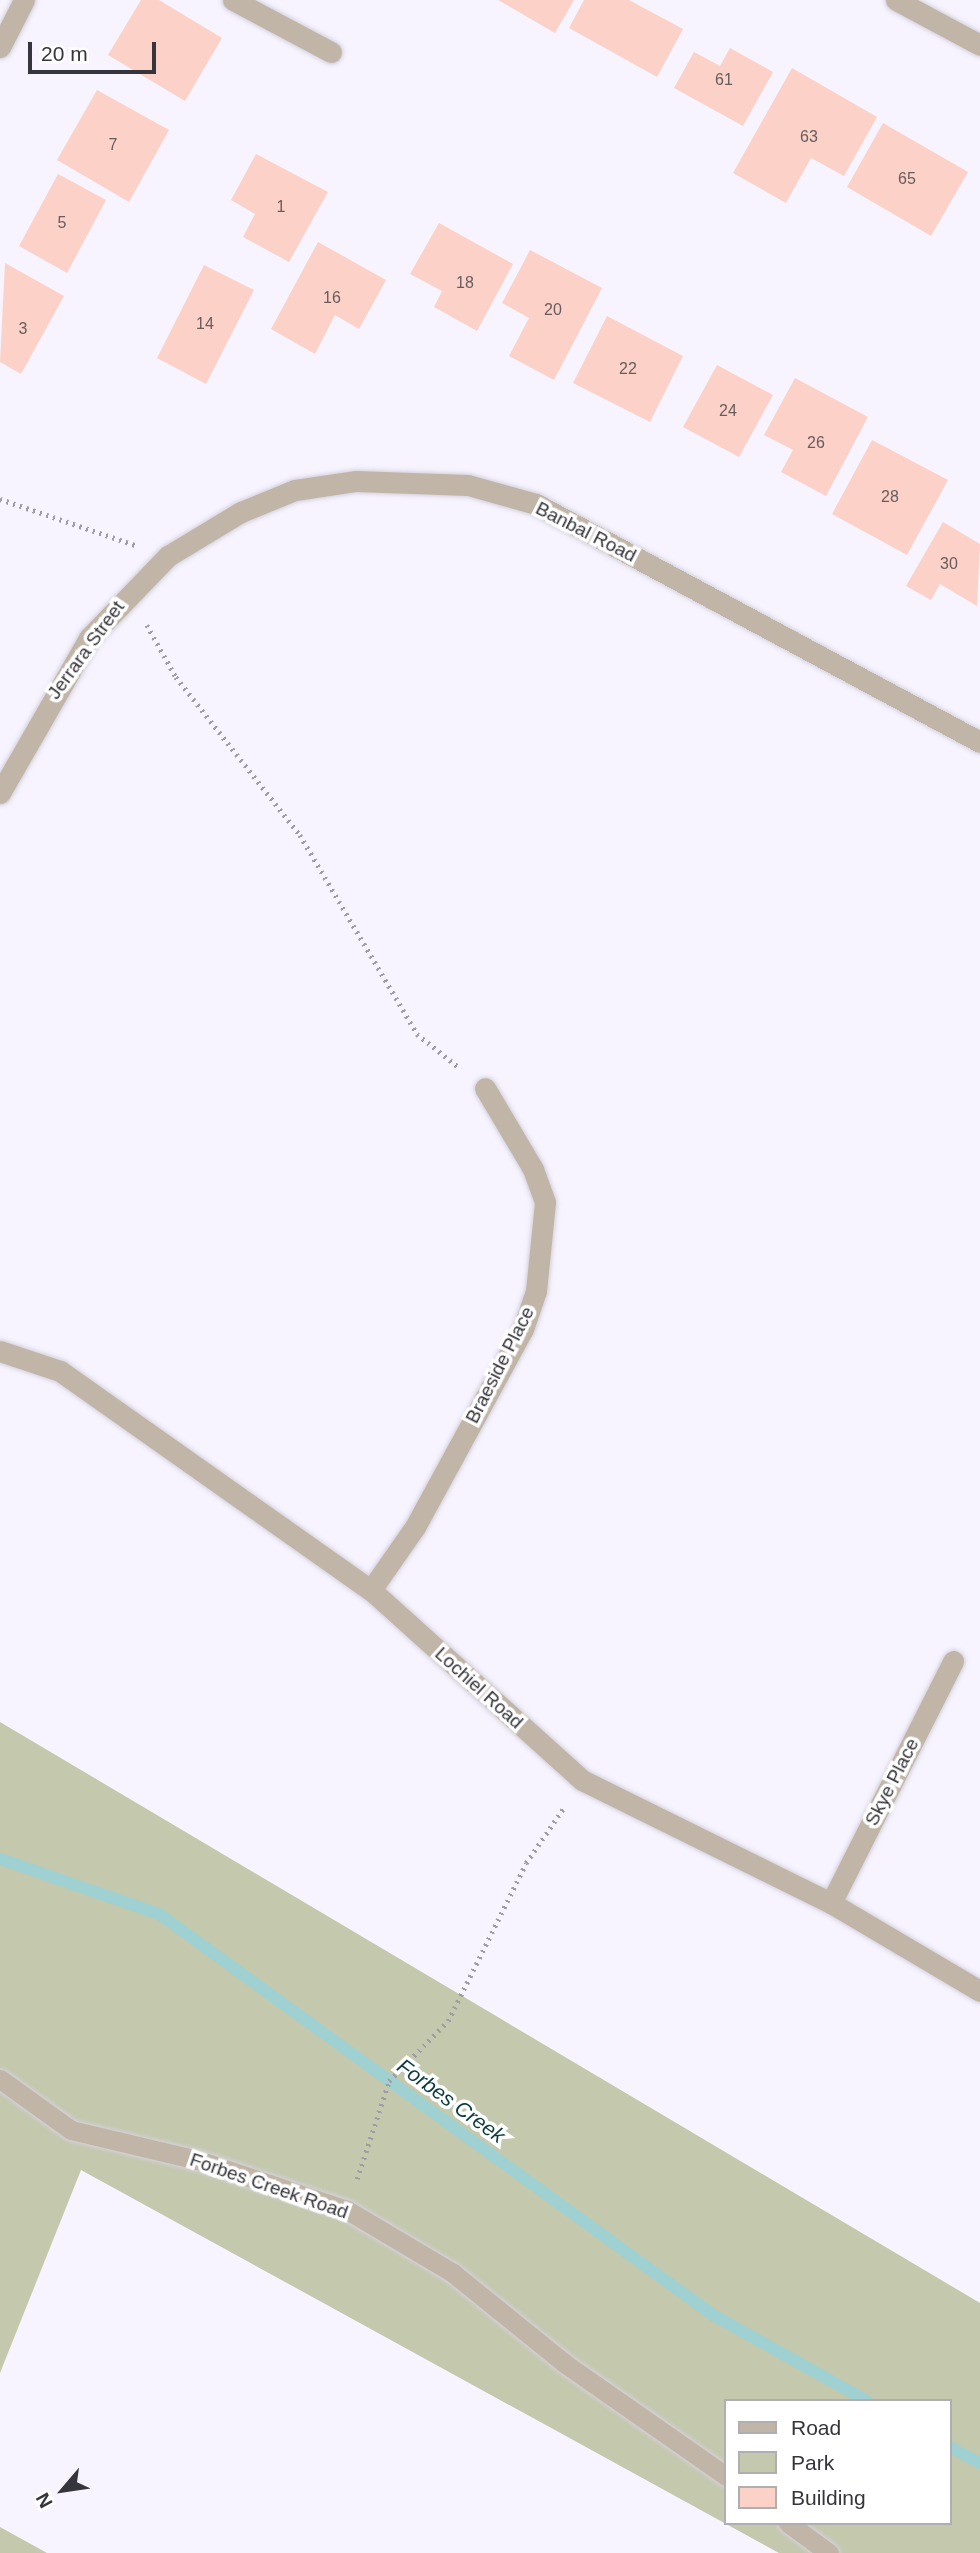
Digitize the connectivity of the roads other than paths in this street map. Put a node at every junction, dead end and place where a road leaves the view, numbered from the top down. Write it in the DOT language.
graph roads {
  1 [pos="24,0"];
  2 [pos="233,0"];
  3 [pos="896,0"];
  4 [pos="980,45"];
  5 [pos="0,47"];
  6 [pos="331,52"];
  7 [pos="168,556"];
  8 [pos="980,742"];
  9 [pos="0,793"];
  10 [pos="485,1088"];
  11 [pos="0,1351"];
  12 [pos="371,1590"];
  13 [pos="953,1661"];
  14 [pos="831,1903"];
  15 [pos="980,1991"];
  16 [pos="0,2079"];
  17 [pos="724,2475"];
  18 [pos="791,2525"];
  19 [pos="829,2553"];
  1 -- 5 [label="street"];
  2 -- 6 [label="street"];
  3 -- 4 [label="street"];
  7 -- 8 [label="street, Banbal Road"];
  7 -- 9 [label="street, Jerrara Street"];
  10 -- 12 [label="street, Braeside Place"];
  11 -- 12 [label="street, Lochiel Road"];
  12 -- 14 [label="street, Lochiel Road"];
  13 -- 14 [label="street, Skye Place"];
  14 -- 15 [label="street, Lochiel Road"];
  16 -- 17 [label="lane, Forbes Creek Road"];
  18 -- 19 [label="lane"];
}
